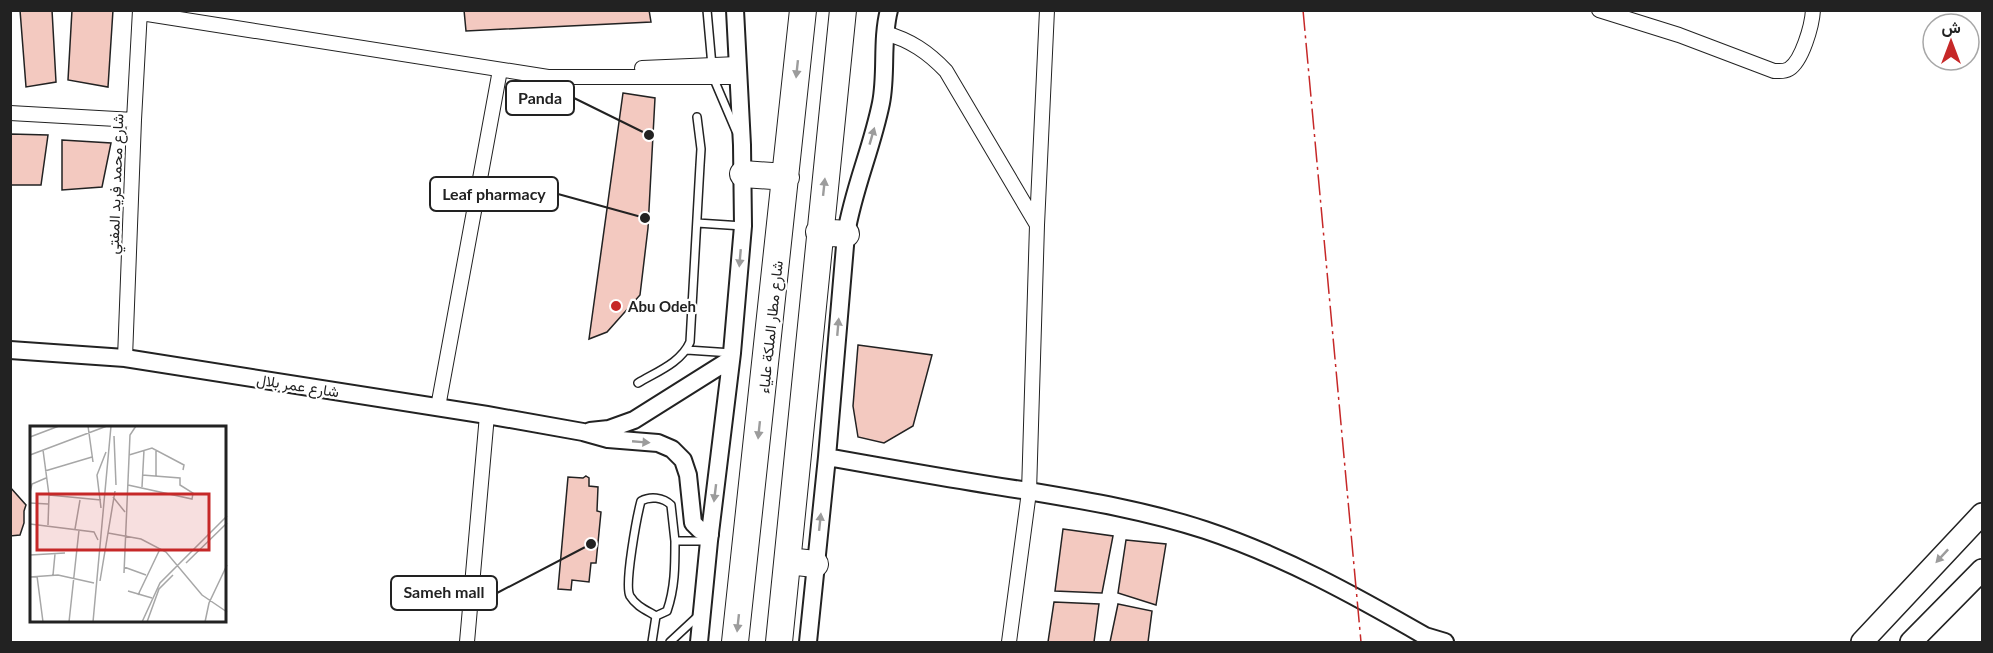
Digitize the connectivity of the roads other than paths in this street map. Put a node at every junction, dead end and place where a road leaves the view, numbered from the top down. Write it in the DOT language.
graph roads {
  1 [pos="707,10"];
  2 [pos="735,10"];
  3 [pos="804,10"];
  4 [pos="890,10"];
  5 [pos="1047,10"];
  6 [pos="1599,10"];
  7 [pos="1813,10"];
  8 [pos="140,12"];
  9 [pos="844,13"];
  10 [pos="885,33"];
  11 [pos="500,70"];
  12 [pos="738,70"];
  13 [pos="712,71"];
  14 [pos="10,113"];
  15 [pos="697,117"];
  16 [pos="134,120"];
  17 [pos="742,145"];
  18 [pos="743,174"];
  19 [pos="786,177"];
  20 [pos="697,223"];
  21 [pos="1037,225"];
  22 [pos="743,226"];
  23 [pos="819,232"];
  24 [pos="846,234"];
  25 [pos="10,350"];
  26 [pos="687,350"];
  27 [pos="731,356"];
  28 [pos="125,358"];
  29 [pos="638,383"];
  30 [pos="438,407"];
  31 [pos="487,415"];
  32 [pos="583,432"];
  33 [pos="827,457"];
  34 [pos="1029,492"];
  35 [pos="1983,514"];
  36 [pos="710,538"];
  37 [pos="675,542"];
  38 [pos="788,561"];
  39 [pos="815,564"];
  40 [pos="1983,570"];
  41 [pos="702,612"];
  42 [pos="656,616"];
  43 [pos="1424,640"];
  44 [pos="467,642"];
  45 [pos="652,642"];
  46 [pos="670,642"];
  47 [pos="699,642"];
  48 [pos="735,642"];
  49 [pos="779,642"];
  50 [pos="808,642"];
  51 [pos="1009,642"];
  52 [pos="1445,642"];
  53 [pos="1862,642"];
  54 [pos="1911,642"];
  1 -- 13 [label="lane"];
  2 -- 12 [label="street"];
  3 -- 19 [label="highway, شارع مطار الملكة علياء, one-way"];
  4 -- 10 [label="street"];
  5 -- 21 [label="street"];
  6 -- 7 [label="street"];
  8 -- 11 [label="street"];
  8 -- 16 [label="street, شارع محمد فريد المفتي"];
  23 -- 9 [label="highway, one-way"];
  10 -- 21 [label="street"];
  24 -- 10 [label="street, one-way"];
  11 -- 13 [label="street"];
  11 -- 30 [label="street"];
  12 -- 13 [label="street"];
  12 -- 17 [label="street"];
  13 -- 17 [label="lane"];
  14 -- 16 [label="street"];
  15 -- 20 [label="lane"];
  16 -- 28 [label="street, شارع محمد فريد المفتي"];
  17 -- 18 [label="street"];
  18 -- 19 [label="highway"];
  18 -- 22 [label="street"];
  19 -- 48 [label="highway, شارع مطار الملكة علياء, one-way"];
  20 -- 22 [label="lane"];
  20 -- 26 [label="lane"];
  21 -- 34 [label="street"];
  22 -- 27 [label="street, one-way"];
  23 -- 24 [label="highway"];
  23 -- 38 [label="highway"];
  33 -- 24 [label="street, one-way"];
  25 -- 28 [label="street, شارع عمر بلال"];
  26 -- 27 [label="lane"];
  26 -- 29 [label="lane"];
  27 -- 32 [label="street, شارع عمر بلال"];
  27 -- 36 [label="street, one-way"];
  28 -- 30 [label="street, شارع عمر بلال"];
  30 -- 31 [label="street, شارع عمر بلال"];
  31 -- 32 [label="street, شارع عمر بلال"];
  31 -- 44 [label="street"];
  32 -- 36 [label="street, شارع عمر بلال, one-way"];
  33 -- 34 [label="street"];
  39 -- 33 [label="street, one-way"];
  34 -- 43 [label="street"];
  34 -- 51 [label="street"];
  35 -- 53 [label="main road, one-way"];
  36 -- 37 [label="lane"];
  36 -- 41 [label="street"];
  37 -- 42 [label="lane"];
  37 -- 42 [label="lane"];
  38 -- 39 [label="highway"];
  38 -- 49 [label="highway"];
  39 -- 50 [label="street"];
  40 -- 54 [label="main road"];
  41 -- 46 [label="lane"];
  41 -- 47 [label="street"];
  42 -- 45 [label="lane"];
  43 -- 52 [label="street"];
}
